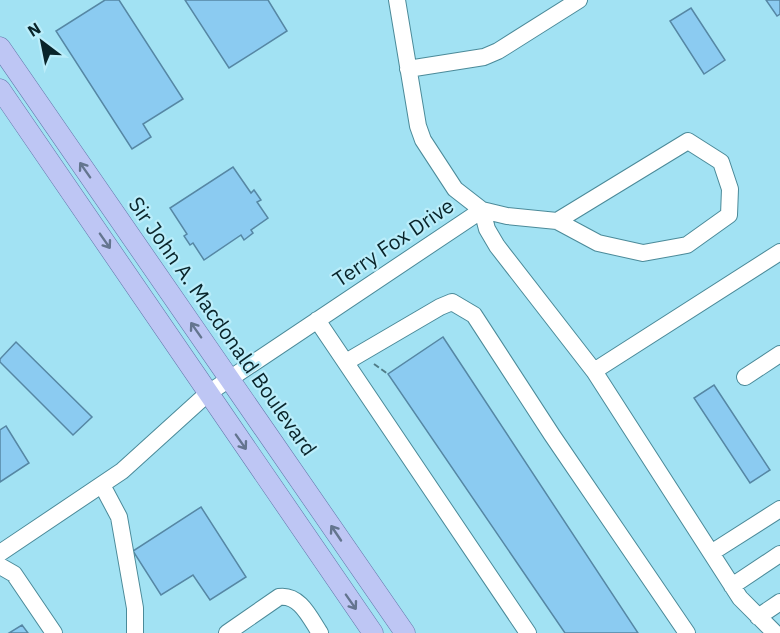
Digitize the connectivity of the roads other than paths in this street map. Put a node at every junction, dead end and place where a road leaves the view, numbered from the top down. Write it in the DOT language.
graph roads {
  1 [pos="397,0"];
  2 [pos="579,0"];
  3 [pos="0,47"];
  4 [pos="408,69"];
  5 [pos="0,89"];
  6 [pos="482,210"];
  7 [pos="557,221"];
  8 [pos="780,252"];
  9 [pos="317,320"];
  10 [pos="780,354"];
  11 [pos="346,362"];
  12 [pos="594,371"];
  13 [pos="745,377"];
  14 [pos="230,378"];
  15 [pos="207,394"];
  16 [pos="102,485"];
  17 [pos="780,509"];
  18 [pos="0,553"];
  19 [pos="711,553"];
  20 [pos="780,554"];
  21 [pos="0,566"];
  22 [pos="732,586"];
  23 [pos="780,602"];
  24 [pos="758,617"];
  25 [pos="54,633"];
  26 [pos="135,633"];
  27 [pos="227,633"];
  28 [pos="320,633"];
  29 [pos="373,633"];
  30 [pos="405,633"];
  31 [pos="528,633"];
  32 [pos="687,633"];
  33 [pos="778,633"];
  1 -- 4 [label="street"];
  2 -- 4 [label="street"];
  14 -- 3 [label="main road, Sir John A. Macdonald Boulevard, one-way"];
  4 -- 6 [label="street"];
  5 -- 15 [label="main road, one-way"];
  6 -- 7 [label="street"];
  6 -- 9 [label="street, Terry Fox Drive"];
  6 -- 12 [label="street, Terry Fox Drive"];
  7 -- 7 [label="street"];
  8 -- 12 [label="street"];
  9 -- 11 [label="street"];
  9 -- 14 [label="street, Terry Fox Drive"];
  10 -- 13 [label="street"];
  11 -- 31 [label="street"];
  11 -- 32 [label="street"];
  12 -- 19 [label="street, Terry Fox Drive"];
  14 -- 15 [label="street, Terry Fox Drive"];
  30 -- 14 [label="main road, Sir John A. Macdonald Boulevard, one-way"];
  15 -- 16 [label="street, Terry Fox Drive"];
  15 -- 29 [label="main road, one-way"];
  16 -- 18 [label="street, Terry Fox Drive"];
  16 -- 26 [label="street"];
  17 -- 19 [label="street"];
  19 -- 22 [label="street, Terry Fox Drive"];
  20 -- 22 [label="street"];
  21 -- 25 [label="street"];
  22 -- 24 [label="street, Terry Fox Drive"];
  23 -- 24 [label="street"];
  24 -- 33 [label="street, Terry Fox Drive"];
  27 -- 28 [label="street"];
}
